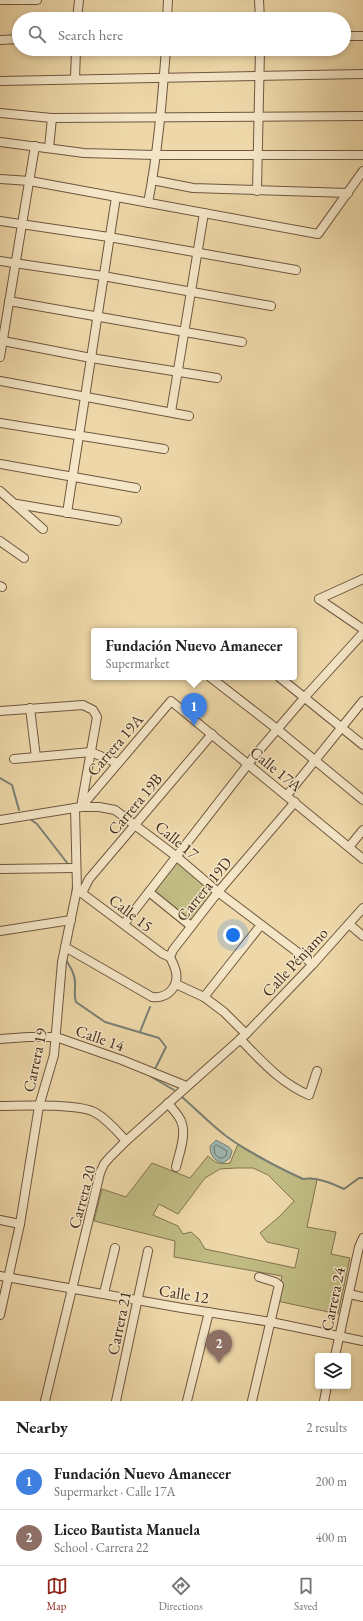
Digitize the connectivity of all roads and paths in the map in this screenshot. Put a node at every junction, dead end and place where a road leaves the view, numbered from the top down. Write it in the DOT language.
graph roads {
  1 [pos="0,0"];
  2 [pos="37,0"];
  3 [pos="79,0"];
  4 [pos="168,0"];
  5 [pos="259,0"];
  6 [pos="78,12"];
  7 [pos="167,12"];
  8 [pos="260,12"];
  9 [pos="351,36"];
  10 [pos="363,36"];
  11 [pos="12,39"];
  12 [pos="0,40"];
  13 [pos="76,56"];
  14 [pos="166,56"];
  15 [pos="260,56"];
  16 [pos="363,74"];
  17 [pos="260,76"];
  18 [pos="164,78"];
  19 [pos="75,80"];
  20 [pos="0,81"];
  21 [pos="0,113"];
  22 [pos="260,116"];
  23 [pos="363,116"];
  24 [pos="161,117"];
  25 [pos="52,118"];
  26 [pos="0,142"];
  27 [pos="36,146"];
  28 [pos="49,148"];
  29 [pos="258,154"];
  30 [pos="155,155"];
  31 [pos="363,155"];
  32 [pos="363,171"];
  33 [pos="0,179"];
  34 [pos="152,180"];
  35 [pos="30,181"];
  36 [pos="257,191"];
  37 [pos="348,193"];
  38 [pos="116,197"];
  39 [pos="148,203"];
  40 [pos="204,213"];
  41 [pos="0,222"];
  42 [pos="22,224"];
  43 [pos="109,237"];
  44 [pos="197,253"];
  45 [pos="0,261"];
  46 [pos="16,263"];
  47 [pos="296,270"];
  48 [pos="103,276"];
  49 [pos="191,292"];
  50 [pos="10,301"];
  51 [pos="271,306"];
  52 [pos="97,317"];
  53 [pos="2,329"];
  54 [pos="184,332"];
  55 [pos="3,341"];
  56 [pos="242,342"];
  57 [pos="0,357"];
  58 [pos="91,358"];
  59 [pos="178,372"];
  60 [pos="217,378"];
  61 [pos="0,380"];
  62 [pos="85,396"];
  63 [pos="171,412"];
  64 [pos="189,416"];
  65 [pos="0,423"];
  66 [pos="78,436"];
  67 [pos="164,450"];
  68 [pos="0,464"];
  69 [pos="73,477"];
  70 [pos="136,488"];
  71 [pos="0,491"];
  72 [pos="16,504"];
  73 [pos="67,513"];
  74 [pos="117,522"];
  75 [pos="43,529"];
  76 [pos="0,541"];
  77 [pos="24,558"];
  78 [pos="363,580"];
  79 [pos="362,627"];
  80 [pos="214,680"];
  81 [pos="283,680"];
  82 [pos="304,698"];
  83 [pos="171,701"];
  84 [pos="363,701"];
  85 [pos="30,708"];
  86 [pos="0,711"];
  87 [pos="342,727"];
  88 [pos="277,729"];
  89 [pos="212,734"];
  90 [pos="363,745"];
  91 [pos="91,752"];
  92 [pos="36,757"];
  93 [pos="14,759"];
  94 [pos="315,760"];
  95 [pos="117,763"];
  96 [pos="249,765"];
  97 [pos="287,795"];
  98 [pos="363,800"];
  99 [pos="295,802"];
  100 [pos="78,808"];
  101 [pos="0,820"];
  102 [pos="136,824"];
  103 [pos="363,830"];
  104 [pos="349,847"];
  105 [pos="178,857"];
  106 [pos="363,859"];
  107 [pos="0,868"];
  108 [pos="75,868"];
  109 [pos="79,891"];
  110 [pos="149,892"];
  111 [pos="218,892"];
  112 [pos="363,908"];
  113 [pos="71,920"];
  114 [pos="124,924"];
  115 [pos="349,924"];
  116 [pos="261,925"];
  117 [pos="191,926"];
  118 [pos="0,931"];
  119 [pos="363,936"];
  120 [pos="65,947"];
  121 [pos="170,957"];
  122 [pos="313,964"];
  123 [pos="176,984"];
  124 [pos="204,997"];
  125 [pos="243,1036"];
  126 [pos="56,1037"];
  127 [pos="0,1039"];
  128 [pos="316,1071"];
  129 [pos="186,1086"];
  130 [pos="168,1103"];
  131 [pos="0,1106"];
  132 [pos="39,1106"];
  133 [pos="126,1141"];
  134 [pos="176,1167"];
  135 [pos="0,1220"];
  136 [pos="20,1224"];
  137 [pos="363,1238"];
  138 [pos="116,1248"];
  139 [pos="148,1251"];
  140 [pos="359,1264"];
  141 [pos="4,1276"];
  142 [pos="259,1277"];
  143 [pos="73,1289"];
  144 [pos="104,1294"];
  145 [pos="349,1294"];
  146 [pos="363,1297"];
  147 [pos="139,1300"];
  148 [pos="209,1312"];
  149 [pos="0,1315"];
  150 [pos="271,1322"];
  151 [pos="340,1336"];
  152 [pos="363,1341"];
  153 [pos="336,1353"];
  154 [pos="326,1389"];
  155 [pos="45,1401"];
  156 [pos="116,1401"];
  157 [pos="187,1401"];
  158 [pos="252,1401"];
  159 [pos="324,1401"];
  1 -- 2 [label="street"];
  3 -- 6 [label="street"];
  4 -- 7 [label="street"];
  5 -- 8 [label="street"];
  9 -- 10 [label="street"];
  11 -- 12 [label="street"];
  13 -- 19 [label="street"];
  14 -- 18 [label="street"];
  15 -- 17 [label="street"];
  16 -- 17 [label="street"];
  17 -- 18 [label="street"];
  17 -- 22 [label="street"];
  18 -- 19 [label="street"];
  18 -- 24 [label="street"];
  19 -- 20 [label="street"];
  21 -- 25 [label="street"];
  22 -- 23 [label="street"];
  22 -- 24 [label="street"];
  22 -- 29 [label="street"];
  24 -- 25 [label="street"];
  24 -- 30 [label="street"];
  25 -- 28 [label="street"];
  26 -- 27 [label="street"];
  27 -- 28 [label="street"];
  27 -- 35 [label="street"];
  28 -- 30 [label="street"];
  29 -- 30 [label="street"];
  29 -- 31 [label="street"];
  29 -- 36 [label="street"];
  30 -- 34 [label="street"];
  32 -- 37 [label="street"];
  33 -- 35 [label="street"];
  34 -- 36 [label="street"];
  34 -- 39 [label="street"];
  35 -- 38 [label="street"];
  35 -- 42 [label="street"];
  36 -- 37 [label="street"];
  37 -- 40 [label="street"];
  38 -- 39 [label="street"];
  38 -- 43 [label="street"];
  39 -- 40 [label="street"];
  40 -- 44 [label="street"];
  41 -- 42 [label="street"];
  42 -- 43 [label="street"];
  42 -- 46 [label="street"];
  43 -- 44 [label="street"];
  43 -- 48 [label="street"];
  44 -- 47 [label="street"];
  44 -- 49 [label="street"];
  45 -- 46 [label="street"];
  46 -- 48 [label="street"];
  46 -- 50 [label="street"];
  48 -- 49 [label="street"];
  48 -- 52 [label="street"];
  49 -- 51 [label="street"];
  49 -- 54 [label="street"];
  50 -- 52 [label="street"];
  50 -- 53 [label="street"];
  52 -- 54 [label="street"];
  52 -- 58 [label="street"];
  53 -- 55 [label="street"];
  54 -- 56 [label="street"];
  54 -- 59 [label="street"];
  55 -- 57 [label="street"];
  55 -- 58 [label="street"];
  58 -- 59 [label="street"];
  58 -- 62 [label="street"];
  59 -- 60 [label="street"];
  59 -- 63 [label="street"];
  61 -- 62 [label="street"];
  62 -- 63 [label="street"];
  62 -- 66 [label="street"];
  63 -- 64 [label="street"];
  65 -- 66 [label="street"];
  66 -- 67 [label="street"];
  66 -- 69 [label="street"];
  68 -- 69 [label="street"];
  69 -- 70 [label="street"];
  69 -- 73 [label="street"];
  71 -- 72 [label="street"];
  72 -- 73 [label="street"];
  72 -- 75 [label="street"];
  73 -- 74 [label="street"];
  76 -- 77 [label="street"];
  78 -- 79 [label="street"];
  79 -- 82 [label="street"];
  80 -- 88 [label="street"];
  81 -- 82 [label="street"];
  82 -- 87 [label="street"];
  82 -- 88 [label="street"];
  83 -- 89 [label="street, Calle 17A"];
  83 -- 95 [label="street, Carrera 19A"];
  84 -- 87 [label="street"];
  85 -- 86 [label="street"];
  85 -- 91 [label="street, Carrera 19"];
  85 -- 92 [label="street"];
  87 -- 90 [label="street"];
  87 -- 94 [label="street"];
  88 -- 94 [label="street"];
  88 -- 96 [label="street"];
  89 -- 96 [label="street, Calle 17A"];
  89 -- 102 [label="street, Carrera 19B"];
  91 -- 92 [label="street"];
  91 -- 95 [label="street"];
  91 -- 100 [label="street, Carrera 19"];
  92 -- 93 [label="street"];
  94 -- 97 [label="street"];
  94 -- 98 [label="street"];
  95 -- 100 [label="street, Carrera 19A"];
  96 -- 97 [label="street, Calle 17A"];
  96 -- 105 [label="street"];
  97 -- 99 [label="street, Calle 17A"];
  99 -- 104 [label="street, Calle 17A"];
  99 -- 111 [label="street, Carrera 19D"];
  100 -- 101 [label="street, Calle 17"];
  100 -- 102 [label="street, Calle 17"];
  100 -- 108 [label="street, Carrera 19"];
  102 -- 105 [label="street, Calle 17"];
  102 -- 109 [label="street, Carrera 19B"];
  103 -- 104 [label="street"];
  104 -- 106 [label="street, Calle 17A"];
  105 -- 110 [label="street"];
  105 -- 111 [label="street, Calle 17"];
  107 -- 108 [label="street"];
  108 -- 109 [label="street, Carrera 19"];
  109 -- 113 [label="street, Carrera 19"];
  109 -- 114 [label="street, Calle 15"];
  110 -- 114 [label="street"];
  110 -- 117 [label="street"];
  111 -- 116 [label="street, Calle 17"];
  111 -- 117 [label="street, Carrera 19D"];
  112 -- 115 [label="street, Calle Pénjamo"];
  113 -- 118 [label="street"];
  113 -- 120 [label="street, Carrera 19"];
  114 -- 121 [label="street, Calle 15"];
  115 -- 119 [label="street"];
  115 -- 122 [label="street, Calle Pénjamo"];
  116 -- 122 [label="street, Calle 17"];
  116 -- 124 [label="street"];
  117 -- 121 [label="street, Carrera 19D"];
  120 -- 123 [label="street"];
  120 -- 126 [label="street, Carrera 19"];
  121 -- 123 [label="street"];
  122 -- 125 [label="street, Calle Pénjamo"];
  123 -- 124 [label="street"];
  124 -- 125 [label="street"];
  125 -- 128 [label="street"];
  125 -- 129 [label="street, Carrera 20"];
  126 -- 127 [label="street, Calle 14"];
  126 -- 129 [label="street, Calle 14"];
  126 -- 132 [label="street, Carrera 19"];
  129 -- 130 [label="street, Carrera 20"];
  130 -- 133 [label="street, Carrera 20"];
  130 -- 134 [label="street"];
  131 -- 132 [label="street"];
  132 -- 133 [label="street"];
  132 -- 136 [label="street, Carrera 19"];
  133 -- 143 [label="street, Carrera 20"];
  135 -- 136 [label="street"];
  136 -- 141 [label="street, Carrera 19"];
  137 -- 140 [label="street, Carrera 24"];
  138 -- 144 [label="street"];
  139 -- 147 [label="street, Carrera 21"];
  140 -- 145 [label="street, Carrera 24"];
  141 -- 143 [label="street, Calle 12"];
  141 -- 149 [label="street, Carrera 19"];
  142 -- 150 [label="street"];
  143 -- 144 [label="street, Calle 12"];
  143 -- 155 [label="street, Carrera 20"];
  144 -- 147 [label="street, Calle 12"];
  145 -- 146 [label="street"];
  145 -- 151 [label="street, Carrera 24"];
  147 -- 148 [label="street, Calle 12"];
  147 -- 156 [label="street, Carrera 21"];
  148 -- 150 [label="street, Calle 12"];
  148 -- 157 [label="street"];
  150 -- 151 [label="street, Calle 12"];
  150 -- 158 [label="street"];
  151 -- 152 [label="street, Calle 12"];
  151 -- 153 [label="street, Carrera 24"];
  154 -- 159 [label="street"];
}
